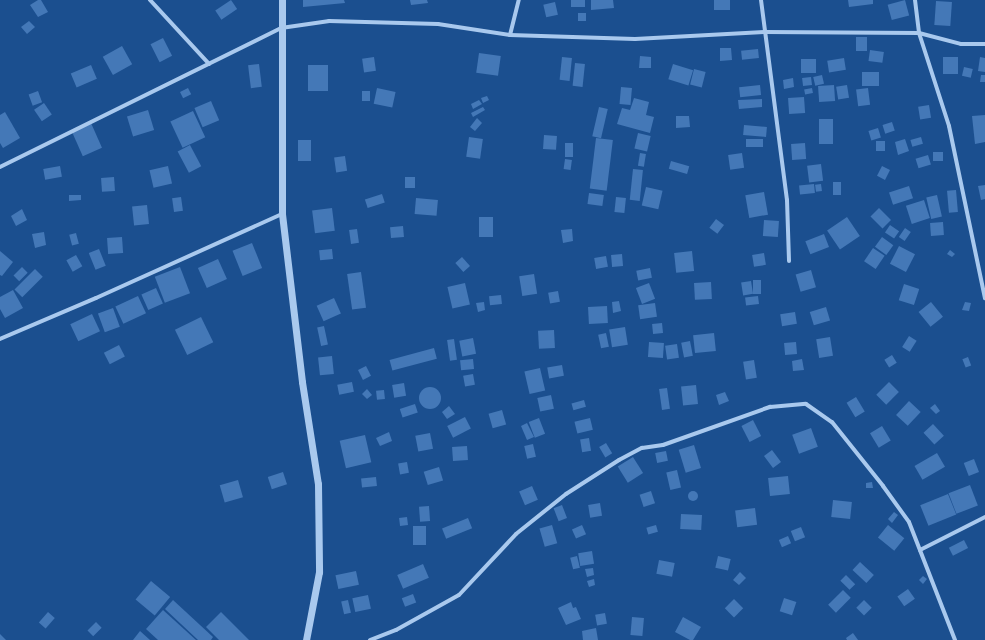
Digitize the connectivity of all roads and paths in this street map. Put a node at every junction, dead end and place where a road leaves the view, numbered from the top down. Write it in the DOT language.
graph roads {
  1 [pos="150,0"];
  2 [pos="282,0"];
  3 [pos="519,0"];
  4 [pos="762,0"];
  5 [pos="915,0"];
  6 [pos="281,28"];
  7 [pos="765,32"];
  8 [pos="919,33"];
  9 [pos="510,35"];
  10 [pos="985,44"];
  11 [pos="209,64"];
  12 [pos="0,167"];
  13 [pos="282,214"];
  14 [pos="789,260"];
  15 [pos="985,298"];
  16 [pos="0,339"];
  17 [pos="985,517"];
  18 [pos="920,550"];
  19 [pos="306,640"];
  20 [pos="370,640"];
  21 [pos="955,640"];
  1 -- 11 [label="street"];
  2 -- 6 [label="street"];
  3 -- 9 [label="street"];
  4 -- 7 [label="street"];
  5 -- 8 [label="street"];
  6 -- 9 [label="street"];
  6 -- 11 [label="street"];
  6 -- 13 [label="street"];
  7 -- 8 [label="street"];
  7 -- 9 [label="street"];
  7 -- 14 [label="street"];
  8 -- 10 [label="street"];
  8 -- 15 [label="street"];
  11 -- 12 [label="street"];
  13 -- 16 [label="street"];
  13 -- 19 [label="street"];
  17 -- 18 [label="street"];
  18 -- 20 [label="street"];
  18 -- 21 [label="street"];
}
